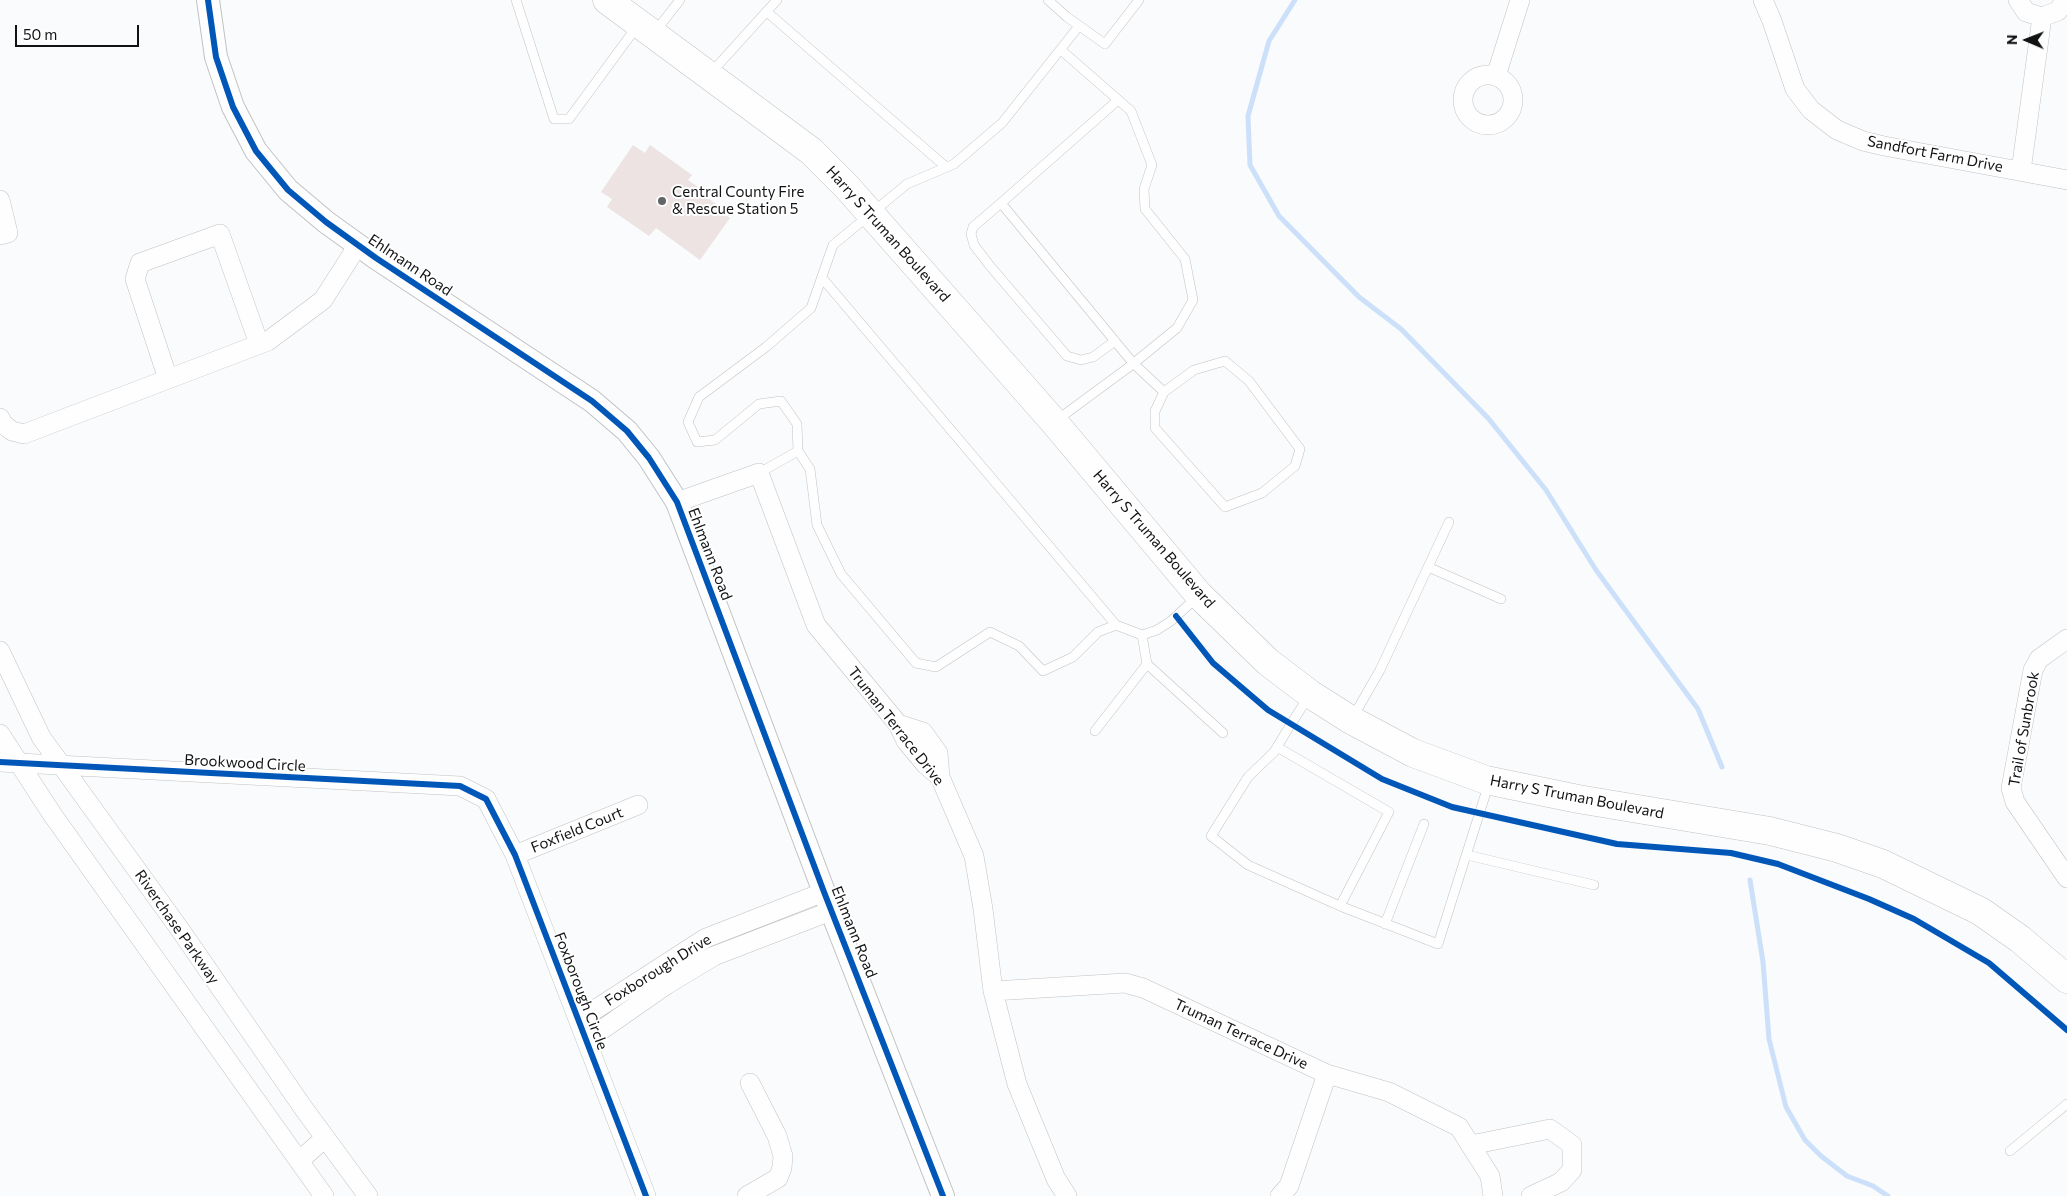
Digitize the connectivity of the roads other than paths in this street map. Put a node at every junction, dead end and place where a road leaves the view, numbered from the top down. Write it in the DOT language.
graph roads {
  1 [pos="208,0"];
  2 [pos="516,0"];
  3 [pos="607,0"];
  4 [pos="680,0"];
  5 [pos="777,0"];
  6 [pos="1048,0"];
  7 [pos="1140,0"];
  8 [pos="1520,0"];
  9 [pos="1763,0"];
  10 [pos="2018,0"];
  11 [pos="2065,0"];
  12 [pos="767,12"];
  13 [pos="2042,17"];
  14 [pos="1079,26"];
  15 [pos="646,29"];
  16 [pos="1061,50"];
  17 [pos="709,74"];
  18 [pos="1496,76"];
  19 [pos="1118,100"];
  20 [pos="946,167"];
  21 [pos="2021,171"];
  22 [pos="2067,180"];
  23 [pos="0,200"];
  24 [pos="1001,203"];
  25 [pos="872,214"];
  26 [pos="0,235"];
  27 [pos="358,245"];
  28 [pos="823,279"];
  29 [pos="1115,341"];
  30 [pos="259,344"];
  31 [pos="1133,364"];
  32 [pos="168,379"];
  33 [pos="1164,392"];
  34 [pos="0,418"];
  35 [pos="1054,422"];
  36 [pos="798,451"];
  37 [pos="759,473"];
  38 [pos="676,502"];
  39 [pos="1449,522"];
  40 [pos="1428,568"];
  41 [pos="1199,595"];
  42 [pos="1501,599"];
  43 [pos="1116,625"];
  44 [pos="1142,635"];
  45 [pos="2067,639"];
  46 [pos="0,651"];
  47 [pos="1147,664"];
  48 [pos="1310,694"];
  49 [pos="1351,720"];
  50 [pos="1094,731"];
  51 [pos="1223,733"];
  52 [pos="0,734"];
  53 [pos="1277,747"];
  54 [pos="9,763"];
  55 [pos="61,766"];
  56 [pos="1490,780"];
  57 [pos="486,799"];
  58 [pos="638,805"];
  59 [pos="1424,824"];
  60 [pos="515,855"];
  61 [pos="1467,855"];
  62 [pos="2067,878"];
  63 [pos="1594,885"];
  64 [pos="828,902"];
  65 [pos="1340,906"];
  66 [pos="1385,924"];
  67 [pos="2067,980"];
  68 [pos="993,991"];
  69 [pos="579,1020"];
  70 [pos="587,1040"];
  71 [pos="1327,1074"];
  72 [pos="750,1083"];
  73 [pos="2067,1104"];
  74 [pos="325,1138"];
  75 [pos="1471,1145"];
  76 [pos="2010,1150"];
  77 [pos="298,1161"];
  78 [pos="324,1196"];
  79 [pos="368,1196"];
  80 [pos="646,1196"];
  81 [pos="747,1196"];
  82 [pos="943,1196"];
  83 [pos="1067,1196"];
  84 [pos="1280,1196"];
  85 [pos="1493,1196"];
  86 [pos="1531,1196"];
  1 -- 27 [label="street, Ehlmann Road"];
  2 -- 15 [label="lane"];
  3 -- 15 [label="main road, Harry S Truman Boulevard"];
  4 -- 15 [label="lane"];
  5 -- 12 [label="lane"];
  6 -- 14 [label="lane"];
  7 -- 14 [label="lane"];
  8 -- 18 [label="street"];
  9 -- 21 [label="street, Sandfort Farm Drive"];
  10 -- 13 [label="street"];
  11 -- 13 [label="street"];
  12 -- 17 [label="lane"];
  12 -- 20 [label="lane"];
  13 -- 21 [label="street"];
  14 -- 16 [label="lane"];
  15 -- 17 [label="main road, Harry S Truman Boulevard"];
  16 -- 19 [label="lane"];
  16 -- 20 [label="lane"];
  17 -- 25 [label="main road, Harry S Truman Boulevard"];
  19 -- 24 [label="lane"];
  19 -- 31 [label="lane"];
  20 -- 25 [label="lane"];
  21 -- 22 [label="street, Sandfort Farm Drive"];
  23 -- 26 [label="street"];
  24 -- 29 [label="lane"];
  24 -- 29 [label="lane"];
  25 -- 28 [label="lane"];
  25 -- 35 [label="main road, Harry S Truman Boulevard"];
  27 -- 30 [label="street"];
  27 -- 38 [label="street, Ehlmann Road"];
  28 -- 36 [label="lane"];
  28 -- 43 [label="lane"];
  29 -- 31 [label="lane"];
  30 -- 32 [label="street"];
  30 -- 32 [label="street"];
  31 -- 33 [label="lane"];
  31 -- 35 [label="lane"];
  32 -- 34 [label="street"];
  33 -- 33 [label="lane"];
  35 -- 41 [label="main road, Harry S Truman Boulevard"];
  36 -- 37 [label="lane"];
  36 -- 43 [label="lane"];
  37 -- 38 [label="street"];
  37 -- 68 [label="street, Truman Terrace Drive"];
  38 -- 64 [label="street, Ehlmann Road"];
  39 -- 40 [label="lane"];
  40 -- 42 [label="lane"];
  40 -- 49 [label="lane"];
  41 -- 44 [label="lane"];
  41 -- 48 [label="main road, Harry S Truman Boulevard"];
  43 -- 44 [label="lane"];
  44 -- 47 [label="lane"];
  45 -- 62 [label="street, Trail of Sunbrook"];
  46 -- 55 [label="street, Riverchase Parkway"];
  47 -- 50 [label="lane"];
  47 -- 51 [label="lane"];
  48 -- 49 [label="main road, Harry S Truman Boulevard"];
  48 -- 53 [label="lane"];
  49 -- 56 [label="main road, Harry S Truman Boulevard"];
  52 -- 54 [label="street"];
  53 -- 65 [label="lane"];
  53 -- 65 [label="lane"];
  54 -- 55 [label="street, Brookwood Circle"];
  54 -- 77 [label="street"];
  55 -- 57 [label="street, Brookwood Circle"];
  55 -- 74 [label="street, Riverchase Parkway"];
  56 -- 61 [label="lane"];
  56 -- 67 [label="main road, Harry S Truman Boulevard"];
  57 -- 60 [label="street, Foxborough Circle"];
  58 -- 60 [label="street, Foxfield Court"];
  59 -- 66 [label="lane"];
  60 -- 69 [label="street, Foxborough Circle"];
  61 -- 63 [label="lane"];
  61 -- 66 [label="lane"];
  64 -- 69 [label="street, Foxborough Drive"];
  64 -- 70 [label="street, Foxborough Drive"];
  64 -- 82 [label="street, Ehlmann Road"];
  65 -- 66 [label="lane"];
  68 -- 71 [label="street, Truman Terrace Drive"];
  68 -- 83 [label="street, Truman Terrace Drive"];
  69 -- 70 [label="street, Foxborough Circle"];
  70 -- 80 [label="street, Foxborough Circle"];
  71 -- 75 [label="street, Truman Terrace Drive"];
  71 -- 84 [label="street"];
  72 -- 81 [label="street"];
  73 -- 76 [label="lane"];
  74 -- 77 [label="street"];
  74 -- 79 [label="street, Riverchase Parkway"];
  75 -- 85 [label="street, Truman Terrace Drive"];
  75 -- 86 [label="street"];
  77 -- 78 [label="street"];
}
